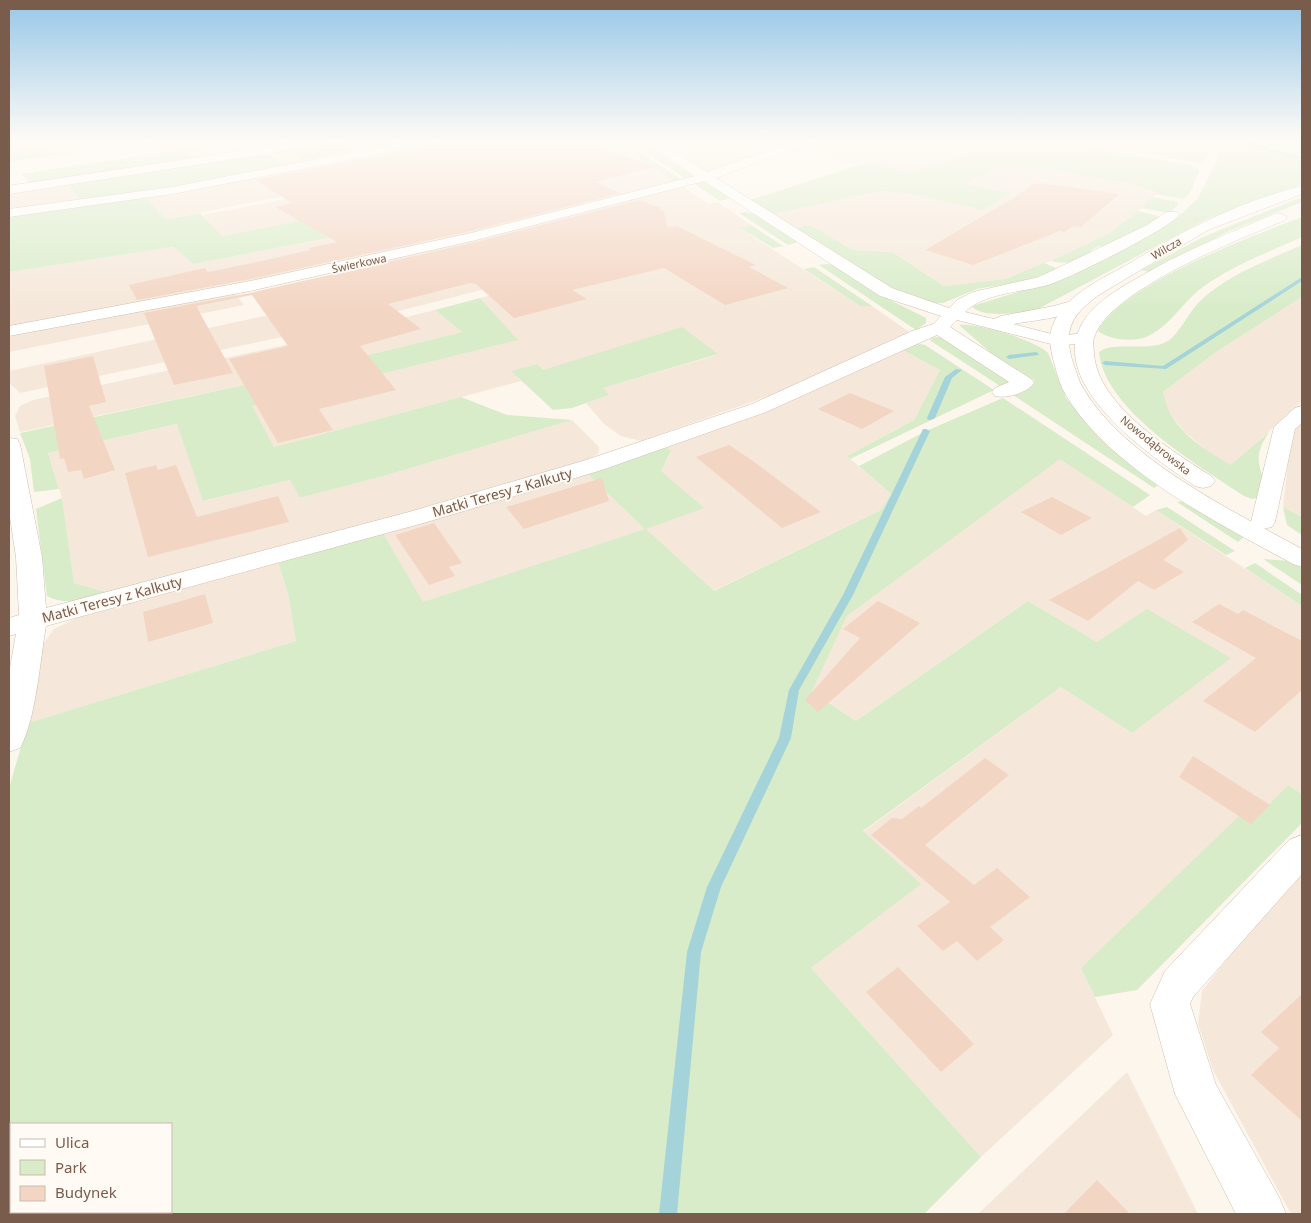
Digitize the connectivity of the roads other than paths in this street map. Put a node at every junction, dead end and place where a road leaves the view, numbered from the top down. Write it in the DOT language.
graph roads {
  1 [pos="132,196"];
  2 [pos="632,196"];
  3 [pos="736,196"];
  4 [pos="1286,196"];
  5 [pos="1294,211"];
  6 [pos="9,213"];
  7 [pos="1172,215"];
  8 [pos="1075,305"];
  9 [pos="945,321"];
  10 [pos="1000,321"];
  11 [pos="9,331"];
  12 [pos="1060,335"];
  13 [pos="1084,338"];
  14 [pos="1002,392"];
  15 [pos="1302,412"];
  16 [pos="9,444"];
  17 [pos="1264,522"];
  18 [pos="1302,550"];
  19 [pos="1302,559"];
  20 [pos="21,623"];
  21 [pos="9,740"];
  22 [pos="1302,850"];
  23 [pos="1262,1214"];
  1 -- 6 [label="street"];
  2 -- 11 [label="street, Świerkowa"];
  3 -- 9 [label="street"];
  4 -- 8 [label="street, Wilcza"];
  5 -- 13 [label="street, Wilcza"];
  7 -- 9 [label="street"];
  8 -- 10 [label="street"];
  8 -- 12 [label="street, Wilcza"];
  9 -- 10 [label="street"];
  9 -- 12 [label="street"];
  9 -- 14 [label="street"];
  9 -- 20 [label="street, Matki Teresy z Kalkuty"];
  10 -- 12 [label="street"];
  12 -- 13 [label="street"];
  12 -- 19 [label="street, Nowodąbrowska"];
  13 -- 17 [label="street, Nowodąbrowska"];
  15 -- 17 [label="street"];
  16 -- 20 [label="street"];
  17 -- 18 [label="street, Nowodąbrowska"];
  20 -- 21 [label="street, Matki Teresy z Kalkuty"];
  22 -- 23 [label="street"];
}
